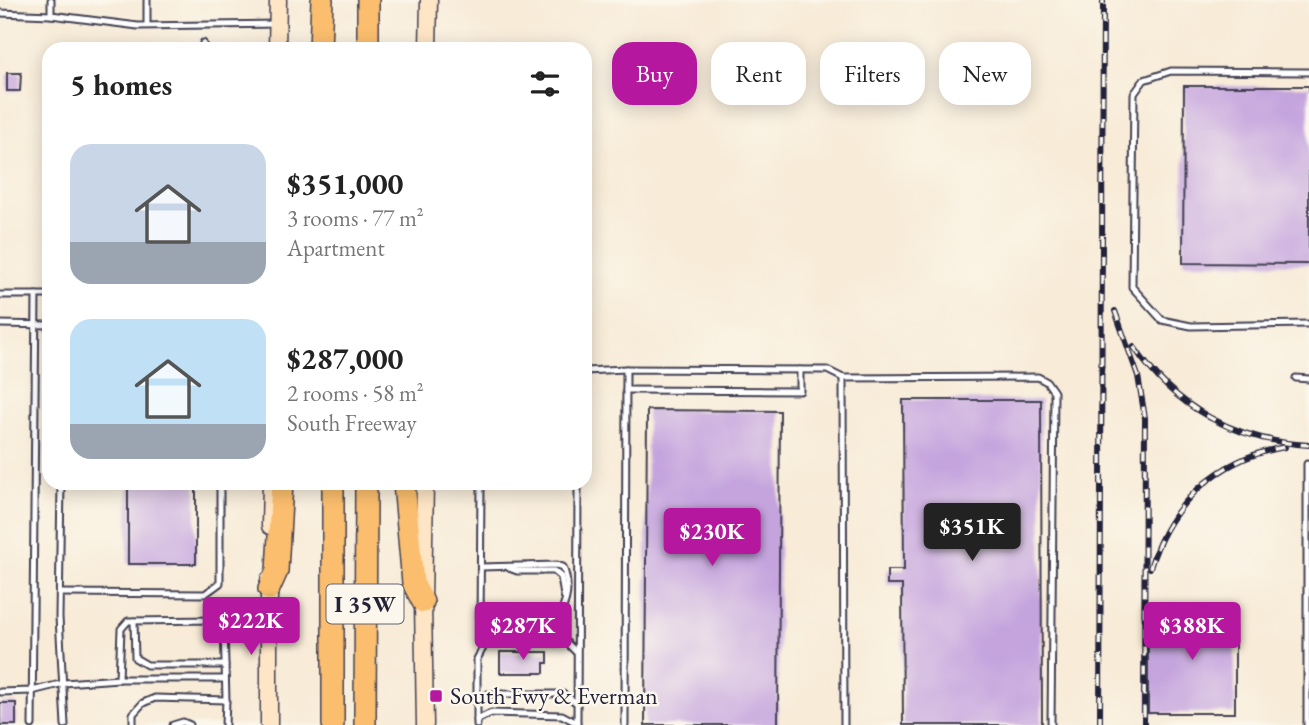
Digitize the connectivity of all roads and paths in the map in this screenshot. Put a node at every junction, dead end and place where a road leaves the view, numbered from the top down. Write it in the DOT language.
graph roads {
  1 [pos="51,0"];
  2 [pos="147,0"];
  3 [pos="278,0"];
  4 [pos="321,0"];
  5 [pos="332,0"];
  6 [pos="368,0"];
  7 [pos="429,0"];
  8 [pos="0,13"];
  9 [pos="51,15"];
  10 [pos="277,24"];
  11 [pos="147,26"];
  12 [pos="277,42"];
  13 [pos="320,42"];
  14 [pos="332,42"];
  15 [pos="369,42"];
  16 [pos="428,42"];
  17 [pos="1309,72"];
  18 [pos="0,295"];
  19 [pos="36,295"];
  20 [pos="42,295"];
  21 [pos="0,324"];
  22 [pos="1309,324"];
  23 [pos="36,325"];
  24 [pos="42,325"];
  25 [pos="626,369"];
  26 [pos="800,370"];
  27 [pos="592,371"];
  28 [pos="843,377"];
  29 [pos="1296,378"];
  30 [pos="1309,379"];
  31 [pos="626,390"];
  32 [pos="1307,464"];
  33 [pos="61,490"];
  34 [pos="220,490"];
  35 [pos="271,490"];
  36 [pos="282,490"];
  37 [pos="333,490"];
  38 [pos="366,490"];
  39 [pos="405,490"];
  40 [pos="425,490"];
  41 [pos="481,490"];
  42 [pos="578,490"];
  43 [pos="481,567"];
  44 [pos="269,589"];
  45 [pos="60,593"];
  46 [pos="423,602"];
  47 [pos="576,611"];
  48 [pos="561,612"];
  49 [pos="480,613"];
  50 [pos="134,621"];
  51 [pos="484,646"];
  52 [pos="576,652"];
  53 [pos="225,665"];
  54 [pos="119,679"];
  55 [pos="225,679"];
  56 [pos="64,683"];
  57 [pos="32,691"];
  58 [pos="0,692"];
  59 [pos="226,700"];
  60 [pos="477,702"];
  61 [pos="577,703"];
  62 [pos="477,723"];
  63 [pos="577,724"];
  64 [pos="32,725"];
  65 [pos="65,725"];
  66 [pos="133,725"];
  67 [pos="173,725"];
  68 [pos="190,725"];
  69 [pos="225,725"];
  70 [pos="269,725"];
  71 [pos="333,725"];
  72 [pos="365,725"];
  73 [pos="425,725"];
  74 [pos="625,725"];
  75 [pos="844,725"];
  76 [pos="1051,725"];
  77 [pos="1307,725"];
  1 -- 9 [label="lane"];
  2 -- 11 [label="lane"];
  3 -- 10 [label="main road"];
  4 -- 13 [label="highway"];
  5 -- 14 [label="highway"];
  6 -- 15 [label="highway"];
  7 -- 16 [label="main road"];
  8 -- 9 [label="lane"];
  9 -- 11 [label="lane"];
  10 -- 11 [label="lane"];
  10 -- 12 [label="main road"];
  17 -- 22 [label="lane"];
  18 -- 19 [label="lane"];
  19 -- 20 [label="lane"];
  19 -- 23 [label="lane"];
  21 -- 23 [label="lane"];
  23 -- 24 [label="lane"];
  23 -- 57 [label="lane"];
  25 -- 26 [label="lane"];
  25 -- 27 [label="lane"];
  25 -- 31 [label="lane"];
  26 -- 28 [label="lane"];
  26 -- 31 [label="lane"];
  28 -- 75 [label="lane"];
  28 -- 76 [label="lane"];
  29 -- 30 [label="lane"];
  31 -- 74 [label="lane"];
  32 -- 77 [label="lane"];
  33 -- 45 [label="lane"];
  34 -- 45 [label="lane"];
  35 -- 44 [label="main road"];
  36 -- 44 [label="highway"];
  37 -- 71 [label="highway, I 35W"];
  38 -- 72 [label="highway, I 35W"];
  39 -- 46 [label="highway"];
  40 -- 46 [label="main road"];
  41 -- 43 [label="lane"];
  42 -- 47 [label="lane"];
  43 -- 48 [label="lane"];
  43 -- 49 [label="lane"];
  44 -- 70 [label="main road"];
  45 -- 56 [label="lane"];
  46 -- 73 [label="main road"];
  47 -- 48 [label="lane"];
  47 -- 52 [label="lane"];
  48 -- 49 [label="lane"];
  49 -- 51 [label="lane"];
  50 -- 53 [label="lane"];
  50 -- 53 [label="lane"];
  50 -- 54 [label="lane"];
  51 -- 52 [label="lane"];
  51 -- 60 [label="lane"];
  52 -- 61 [label="lane"];
  53 -- 55 [label="lane"];
  54 -- 55 [label="lane"];
  54 -- 56 [label="lane"];
  55 -- 59 [label="lane"];
  56 -- 57 [label="lane"];
  56 -- 65 [label="lane"];
  57 -- 58 [label="lane"];
  57 -- 64 [label="lane"];
  59 -- 66 [label="lane"];
  59 -- 69 [label="lane"];
  60 -- 61 [label="lane"];
  60 -- 62 [label="lane"];
  61 -- 63 [label="lane"];
  62 -- 63 [label="lane"];
  67 -- 68 [label="lane"];
}
